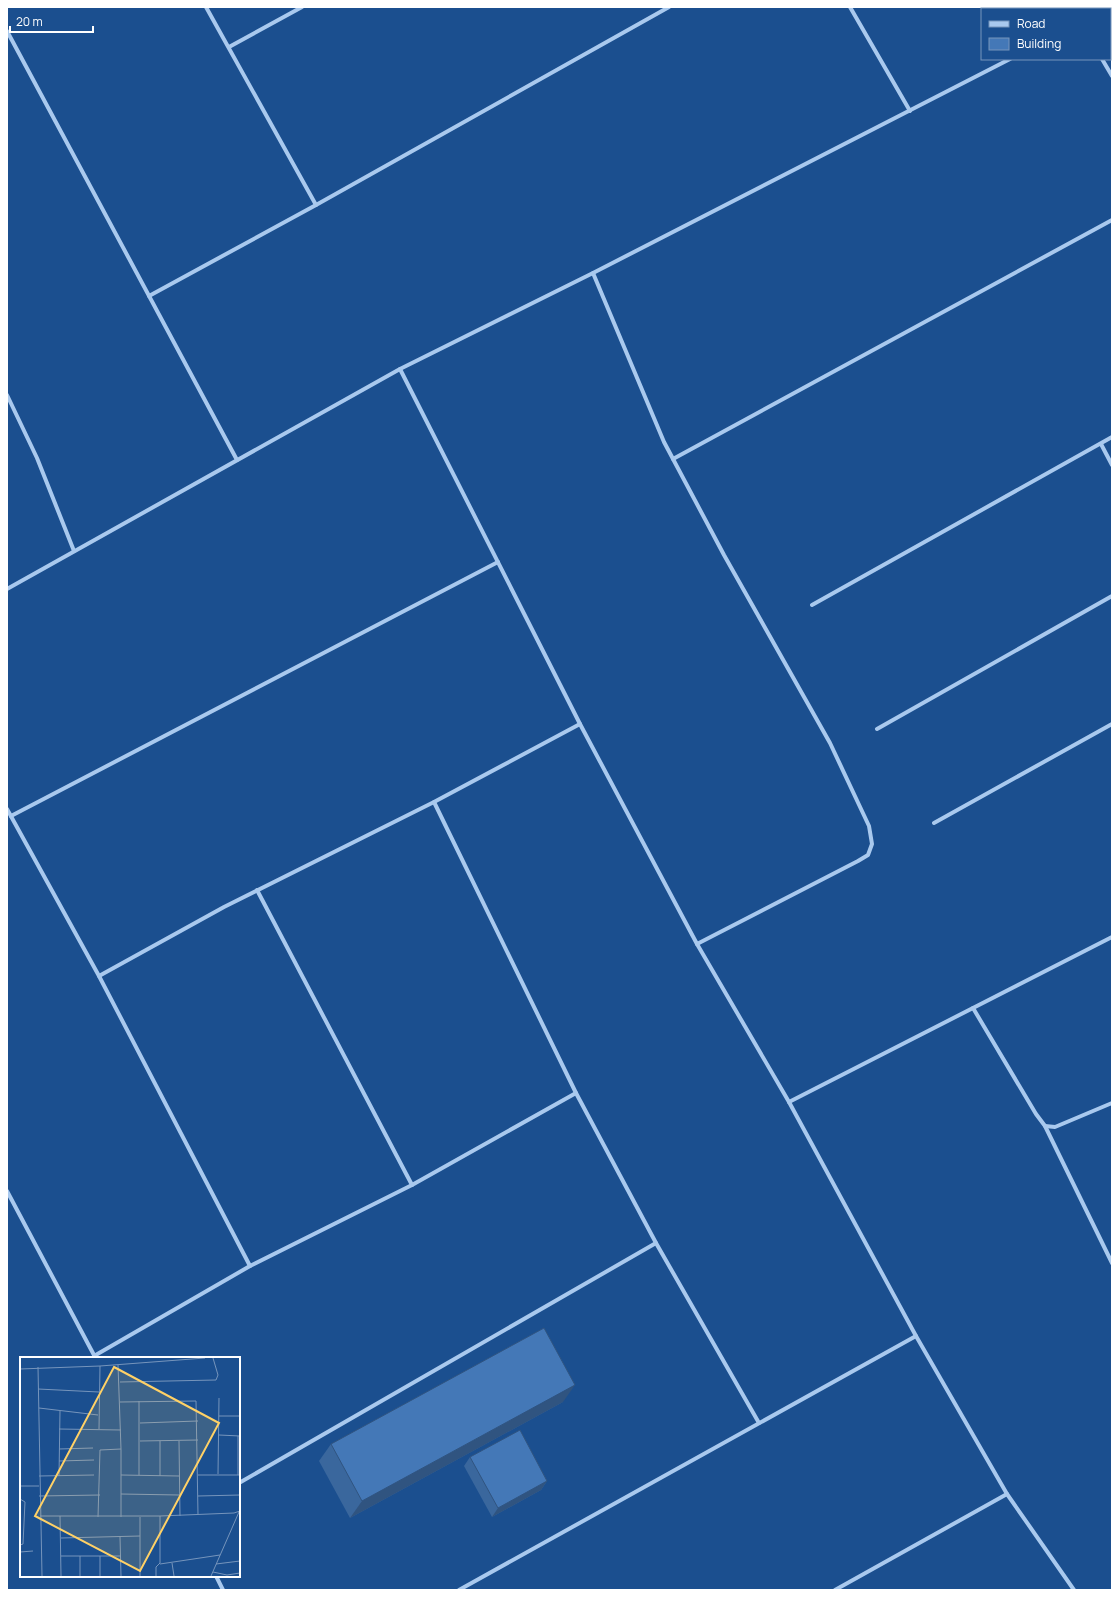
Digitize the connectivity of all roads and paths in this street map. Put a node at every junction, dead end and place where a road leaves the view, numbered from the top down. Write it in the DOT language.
graph roads {
  1 [pos="206,7"];
  2 [pos="302,7"];
  3 [pos="669,7"];
  4 [pos="850,7"];
  5 [pos="7,31"];
  6 [pos="229,47"];
  7 [pos="1008,60"];
  8 [pos="1103,60"];
  9 [pos="1112,76"];
  10 [pos="910,111"];
  11 [pos="316,205"];
  12 [pos="1112,220"];
  13 [pos="592,273"];
  14 [pos="149,296"];
  15 [pos="400,369"];
  16 [pos="7,395"];
  17 [pos="1112,438"];
  18 [pos="1101,444"];
  19 [pos="673,459"];
  20 [pos="237,460"];
  21 [pos="1112,465"];
  22 [pos="74,551"];
  23 [pos="498,562"];
  24 [pos="7,589"];
  25 [pos="1112,596"];
  26 [pos="812,605"];
  27 [pos="580,724"];
  28 [pos="1112,724"];
  29 [pos="877,729"];
  30 [pos="434,802"];
  31 [pos="7,810"];
  32 [pos="10,816"];
  33 [pos="934,824"];
  34 [pos="257,890"];
  35 [pos="1112,937"];
  36 [pos="697,944"];
  37 [pos="99,976"];
  38 [pos="973,1008"];
  39 [pos="576,1093"];
  40 [pos="789,1102"];
  41 [pos="1112,1103"];
  42 [pos="1045,1126"];
  43 [pos="412,1185"];
  44 [pos="7,1191"];
  45 [pos="656,1243"];
  46 [pos="1112,1263"];
  47 [pos="250,1266"];
  48 [pos="916,1336"];
  49 [pos="95,1357"];
  50 [pos="759,1423"];
  51 [pos="240,1483"];
  52 [pos="1007,1494"];
  53 [pos="216,1577"];
  54 [pos="223,1590"];
  55 [pos="460,1590"];
  56 [pos="835,1590"];
  57 [pos="1074,1590"];
  1 -- 6 [label="street"];
  2 -- 6 [label="street"];
  3 -- 11 [label="street"];
  4 -- 10 [label="street"];
  5 -- 14 [label="street"];
  6 -- 11 [label="street"];
  7 -- 10 [label="street"];
  8 -- 9 [label="street"];
  10 -- 13 [label="street"];
  11 -- 14 [label="street"];
  12 -- 19 [label="street"];
  13 -- 15 [label="street"];
  13 -- 19 [label="street"];
  14 -- 20 [label="street"];
  15 -- 20 [label="street"];
  15 -- 23 [label="street"];
  16 -- 22 [label="street"];
  17 -- 18 [label="street"];
  18 -- 21 [label="street"];
  18 -- 26 [label="street"];
  19 -- 36 [label="street"];
  20 -- 22 [label="street"];
  22 -- 24 [label="street"];
  23 -- 27 [label="street"];
  23 -- 32 [label="street"];
  25 -- 29 [label="street"];
  27 -- 30 [label="street"];
  27 -- 36 [label="street"];
  28 -- 33 [label="street"];
  30 -- 34 [label="street"];
  30 -- 39 [label="street"];
  31 -- 32 [label="street"];
  32 -- 37 [label="street"];
  34 -- 37 [label="street"];
  34 -- 43 [label="street"];
  35 -- 38 [label="street"];
  36 -- 40 [label="street"];
  37 -- 47 [label="street"];
  38 -- 40 [label="street"];
  38 -- 42 [label="street"];
  39 -- 43 [label="street"];
  39 -- 45 [label="street"];
  40 -- 48 [label="street"];
  41 -- 42 [label="street"];
  42 -- 46 [label="street"];
  43 -- 47 [label="street"];
  44 -- 49 [label="street"];
  45 -- 50 [label="street"];
  45 -- 51 [label="street"];
  47 -- 49 [label="street"];
  48 -- 50 [label="street"];
  48 -- 52 [label="street"];
  50 -- 55 [label="street"];
  52 -- 56 [label="street"];
  52 -- 57 [label="street"];
  53 -- 54 [label="street"];
}
